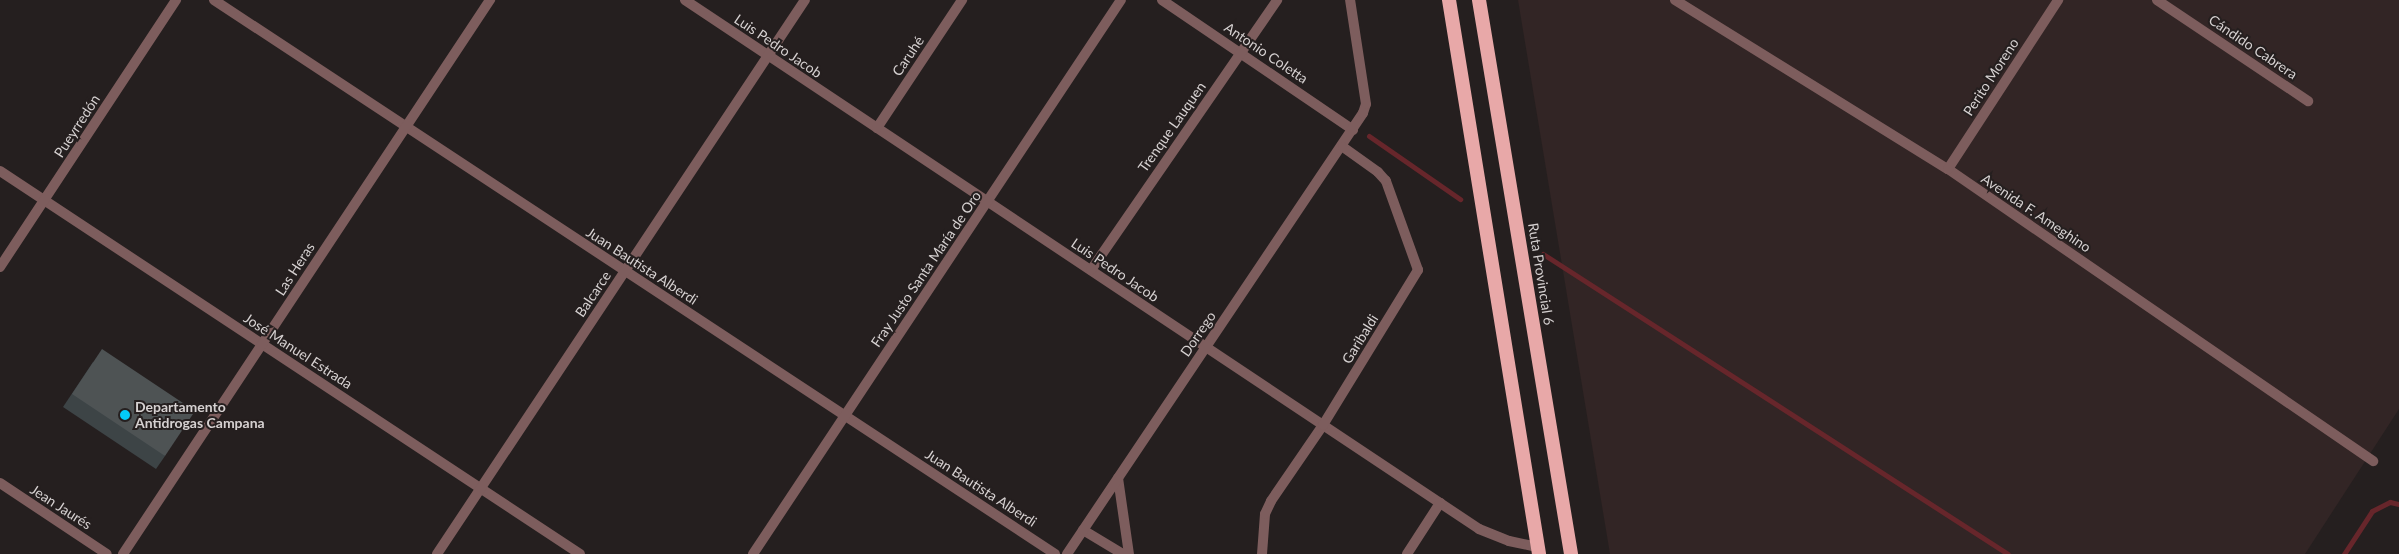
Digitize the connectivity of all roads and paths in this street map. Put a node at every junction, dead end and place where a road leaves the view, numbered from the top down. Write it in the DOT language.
graph roads {
  1 [pos="176,0"];
  2 [pos="214,0"];
  3 [pos="490,0"];
  4 [pos="685,0"];
  5 [pos="805,0"];
  6 [pos="962,0"];
  7 [pos="1122,0"];
  8 [pos="1162,0"];
  9 [pos="1277,0"];
  10 [pos="1350,0"];
  11 [pos="1449,0"];
  12 [pos="1479,0"];
  13 [pos="1675,0"];
  14 [pos="2058,0"];
  15 [pos="2157,0"];
  16 [pos="1241,52"];
  17 [pos="768,56"];
  18 [pos="2308,101"];
  19 [pos="406,127"];
  20 [pos="877,128"];
  21 [pos="1353,130"];
  22 [pos="1343,147"];
  23 [pos="1948,169"];
  24 [pos="0,171"];
  25 [pos="44,200"];
  26 [pos="987,201"];
  27 [pos="0,267"];
  28 [pos="1091,270"];
  29 [pos="625,271"];
  30 [pos="262,344"];
  31 [pos="1206,347"];
  32 [pos="845,415"];
  33 [pos="1323,425"];
  34 [pos="2374,461"];
  35 [pos="1118,478"];
  36 [pos="0,483"];
  37 [pos="480,488"];
  38 [pos="1440,503"];
  39 [pos="1083,530"];
  40 [pos="1539,551"];
  41 [pos="107,554"];
  42 [pos="123,554"];
  43 [pos="437,554"];
  44 [pos="580,554"];
  45 [pos="752,554"];
  46 [pos="1056,554"];
  47 [pos="1067,554"];
  48 [pos="1123,554"];
  49 [pos="1129,554"];
  50 [pos="1262,554"];
  51 [pos="1407,554"];
  52 [pos="1571,554"];
  1 -- 25 [label="street, Pueyrredón"];
  2 -- 19 [label="street, Juan Bautista Alberdi"];
  3 -- 19 [label="street, Las Heras"];
  4 -- 17 [label="street, Luis Pedro Jacob"];
  5 -- 17 [label="street, Balcarce"];
  6 -- 20 [label="street, Caruhé"];
  7 -- 26 [label="street, Fray Justo Santa María de Oro"];
  8 -- 16 [label="street, Antonio Coletta"];
  9 -- 16 [label="street, Trenque Lauquen"];
  10 -- 21 [label="street"];
  11 -- 40 [label="highway"];
  12 -- 52 [label="highway, Ruta Provincial 6"];
  13 -- 23 [label="street, Avenida F. Ameghino"];
  14 -- 23 [label="street, Perito Moreno"];
  15 -- 18 [label="street, Cándido Cabrera"];
  16 -- 21 [label="street, Antonio Coletta"];
  16 -- 28 [label="street, Trenque Lauquen"];
  17 -- 20 [label="street, Luis Pedro Jacob"];
  17 -- 29 [label="street, Balcarce"];
  19 -- 29 [label="street, Juan Bautista Alberdi"];
  19 -- 30 [label="street, Las Heras"];
  20 -- 26 [label="street, Luis Pedro Jacob"];
  21 -- 22 [label="street, Dorrego"];
  22 -- 31 [label="street, Dorrego"];
  22 -- 33 [label="street, Garibaldi"];
  23 -- 34 [label="street, Avenida F. Ameghino"];
  24 -- 25 [label="street, José Manuel Estrada"];
  25 -- 27 [label="street, Pueyrredón"];
  25 -- 30 [label="street, José Manuel Estrada"];
  26 -- 28 [label="street, Luis Pedro Jacob"];
  26 -- 32 [label="street, Fray Justo Santa María de Oro"];
  28 -- 31 [label="street, Luis Pedro Jacob"];
  29 -- 32 [label="street, Juan Bautista Alberdi"];
  29 -- 37 [label="street, Balcarce"];
  30 -- 37 [label="street, José Manuel Estrada"];
  30 -- 42 [label="street, Las Heras"];
  31 -- 33 [label="street, Luis Pedro Jacob"];
  31 -- 35 [label="street, Dorrego"];
  32 -- 45 [label="street, Fray Justo Santa María de Oro"];
  32 -- 46 [label="street, Juan Bautista Alberdi"];
  33 -- 38 [label="street, Luis Pedro Jacob"];
  33 -- 50 [label="street, Garibaldi"];
  35 -- 39 [label="street, Dorrego"];
  35 -- 49 [label="street"];
  36 -- 41 [label="street, Jean Jaurés"];
  37 -- 43 [label="street, Balcarce"];
  37 -- 44 [label="street, José Manuel Estrada"];
  38 -- 40 [label="street, Luis Pedro Jacob"];
  38 -- 51 [label="street"];
  39 -- 47 [label="street, Dorrego"];
  39 -- 48 [label="street"];
}
